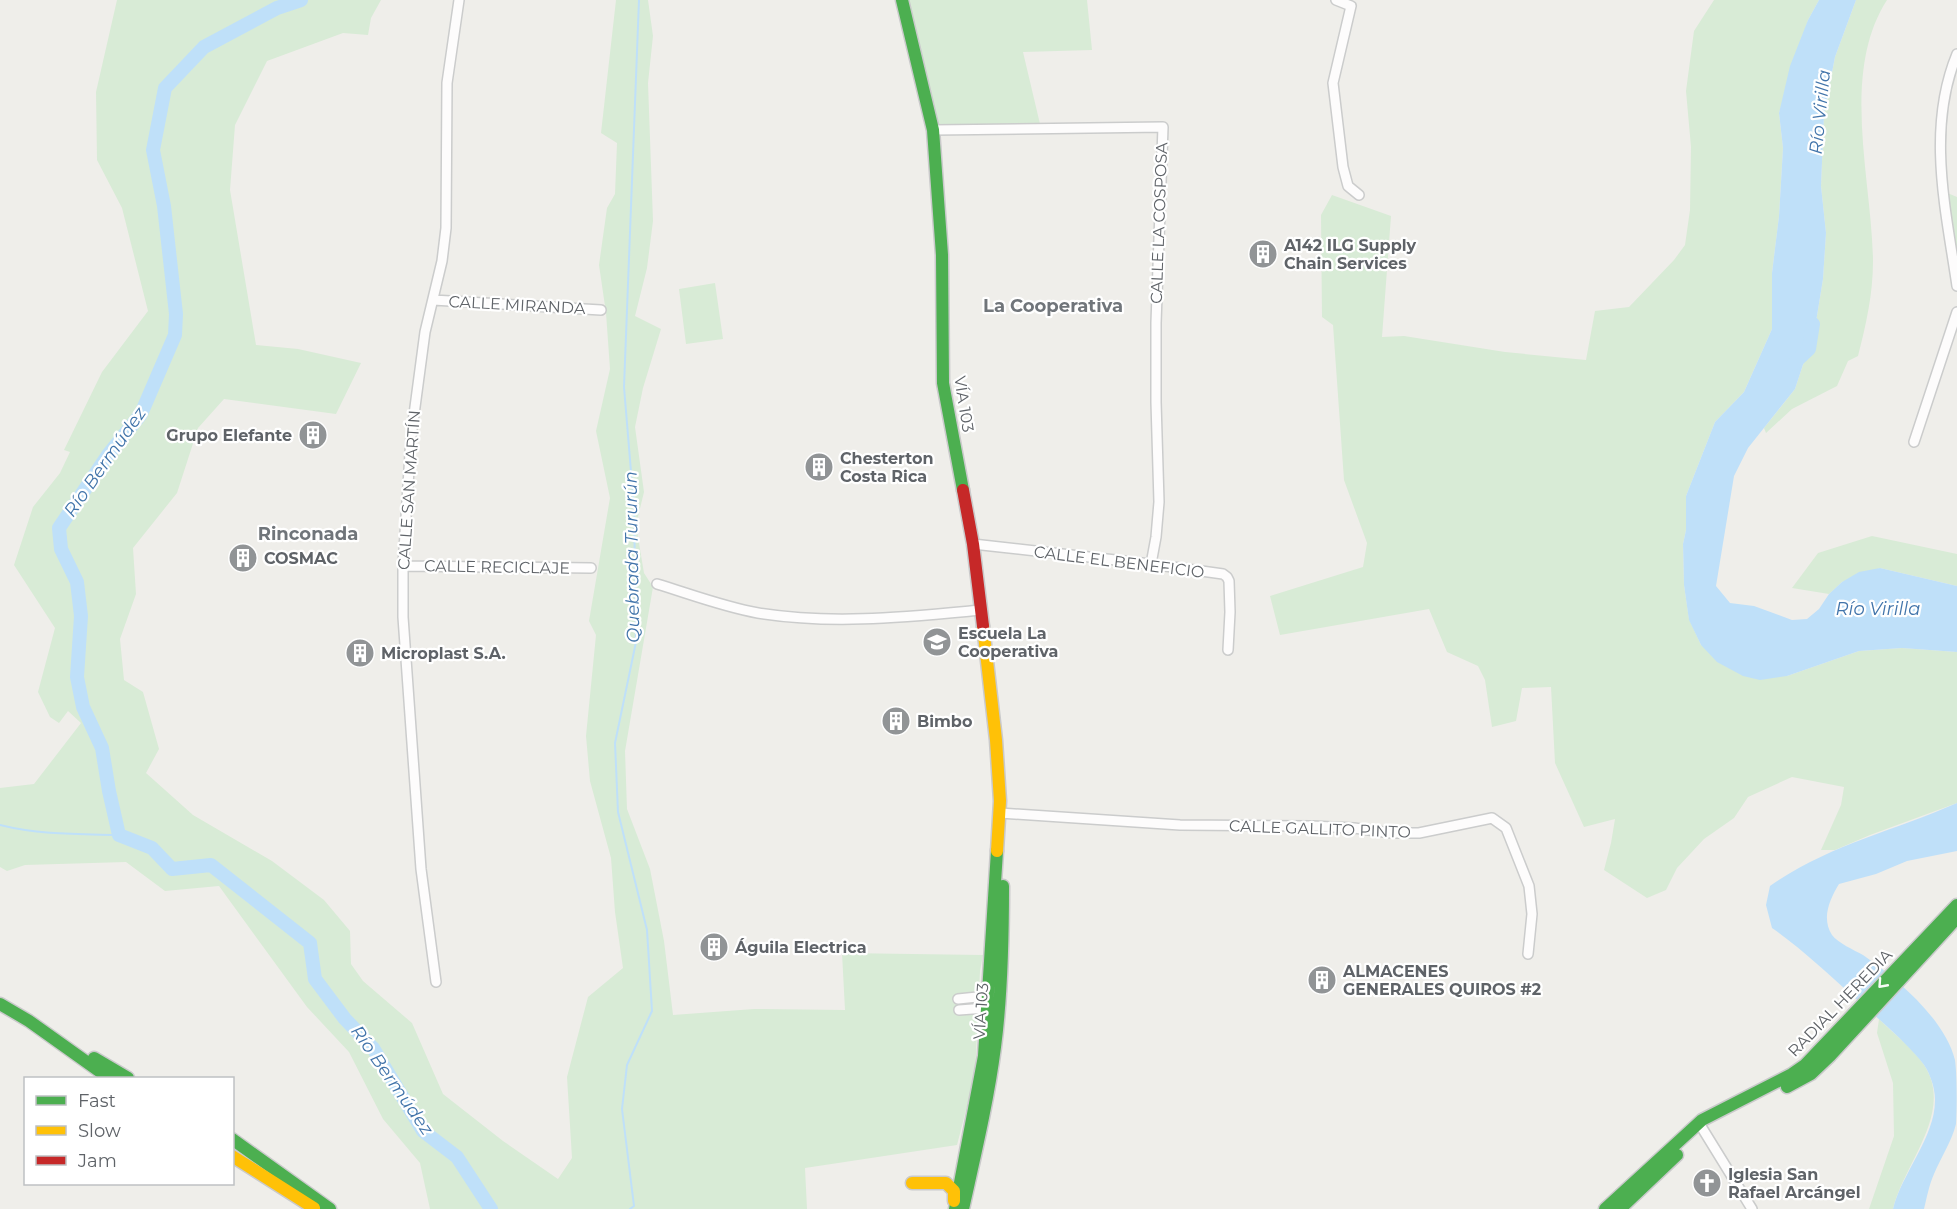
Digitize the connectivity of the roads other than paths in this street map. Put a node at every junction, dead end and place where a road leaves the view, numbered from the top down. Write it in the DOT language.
graph roads {
  1 [pos="459,0"];
  2 [pos="902,0"];
  3 [pos="1336,0"];
  4 [pos="1957,54"];
  5 [pos="933,130"];
  6 [pos="1359,195"];
  7 [pos="1957,286"];
  8 [pos="434,300"];
  9 [pos="601,310"];
  10 [pos="1957,312"];
  11 [pos="1914,442"];
  12 [pos="974,544"];
  13 [pos="1151,564"];
  14 [pos="403,566"];
  15 [pos="591,568"];
  16 [pos="657,584"];
  17 [pos="981,610"];
  18 [pos="1228,650"];
  19 [pos="1000,813"];
  20 [pos="1003,884"];
  21 [pos="1957,905"];
  22 [pos="1957,918"];
  23 [pos="1926,944"];
  24 [pos="1528,954"];
  25 [pos="436,982"];
  26 [pos="958,999"];
  27 [pos="988,1002"];
  28 [pos="0,1004"];
  29 [pos="959,1010"];
  30 [pos="29,1021"];
  31 [pos="108,1077"];
  32 [pos="126,1077"];
  33 [pos="1701,1126"];
  34 [pos="236,1144"];
  35 [pos="974,1156"];
  36 [pos="234,1157"];
  37 [pos="964,1171"];
  38 [pos="912,1183"];
  39 [pos="967,1192"];
  40 [pos="316,1209"];
  41 [pos="322,1209"];
  42 [pos="330,1209"];
  43 [pos="954,1209"];
  44 [pos="963,1209"];
  45 [pos="1605,1209"];
  46 [pos="1620,1209"];
  47 [pos="1752,1209"];
  1 -- 8 [label="street, CALLE SAN MARTÍN"];
  2 -- 5 [label="main road, VÍA 103"];
  3 -- 6 [label="street"];
  4 -- 7 [label="street"];
  5 -- 12 [label="main road, VÍA 103"];
  5 -- 13 [label="street, CALLE LA COSPOSA"];
  8 -- 9 [label="street, CALLE MIRANDA"];
  8 -- 14 [label="street, CALLE SAN MARTÍN"];
  10 -- 11 [label="street"];
  12 -- 13 [label="street, CALLE EL BENEFICIO"];
  12 -- 17 [label="main road, VÍA 103"];
  13 -- 18 [label="street, CALLE EL BENEFICIO"];
  14 -- 15 [label="street, CALLE RECICLAJE"];
  14 -- 25 [label="street, CALLE SAN MARTÍN"];
  16 -- 17 [label="street"];
  17 -- 19 [label="main road, VÍA 103"];
  19 -- 20 [label="main road, VÍA 103"];
  19 -- 24 [label="street, CALLE GALLITO PINTO"];
  19 -- 27 [label="main road, VÍA 103"];
  20 -- 27 [label="main road"];
  20 -- 35 [label="main road, VÍA 103"];
  21 -- 23 [label="main road"];
  22 -- 23 [label="main road"];
  23 -- 33 [label="main road, RADIAL HEREDIA"];
  26 -- 27 [label="street"];
  27 -- 29 [label="street"];
  27 -- 35 [label="main road"];
  27 -- 37 [label="main road, VÍA 103"];
  28 -- 30 [label="main road"];
  30 -- 31 [label="main road"];
  30 -- 32 [label="main road"];
  33 -- 45 [label="main road, RADIAL HEREDIA"];
  33 -- 46 [label="main road, RADIAL HEREDIA"];
  33 -- 47 [label="street"];
  34 -- 41 [label="main road"];
  34 -- 42 [label="main road"];
  35 -- 37 [label="main road"];
  35 -- 39 [label="main road, VÍA 103"];
  36 -- 40 [label="main road"];
  37 -- 39 [label="main road"];
  37 -- 43 [label="main road, VÍA 103"];
  38 -- 43 [label="main road"];
  39 -- 44 [label="main road, VÍA 103"];
}
